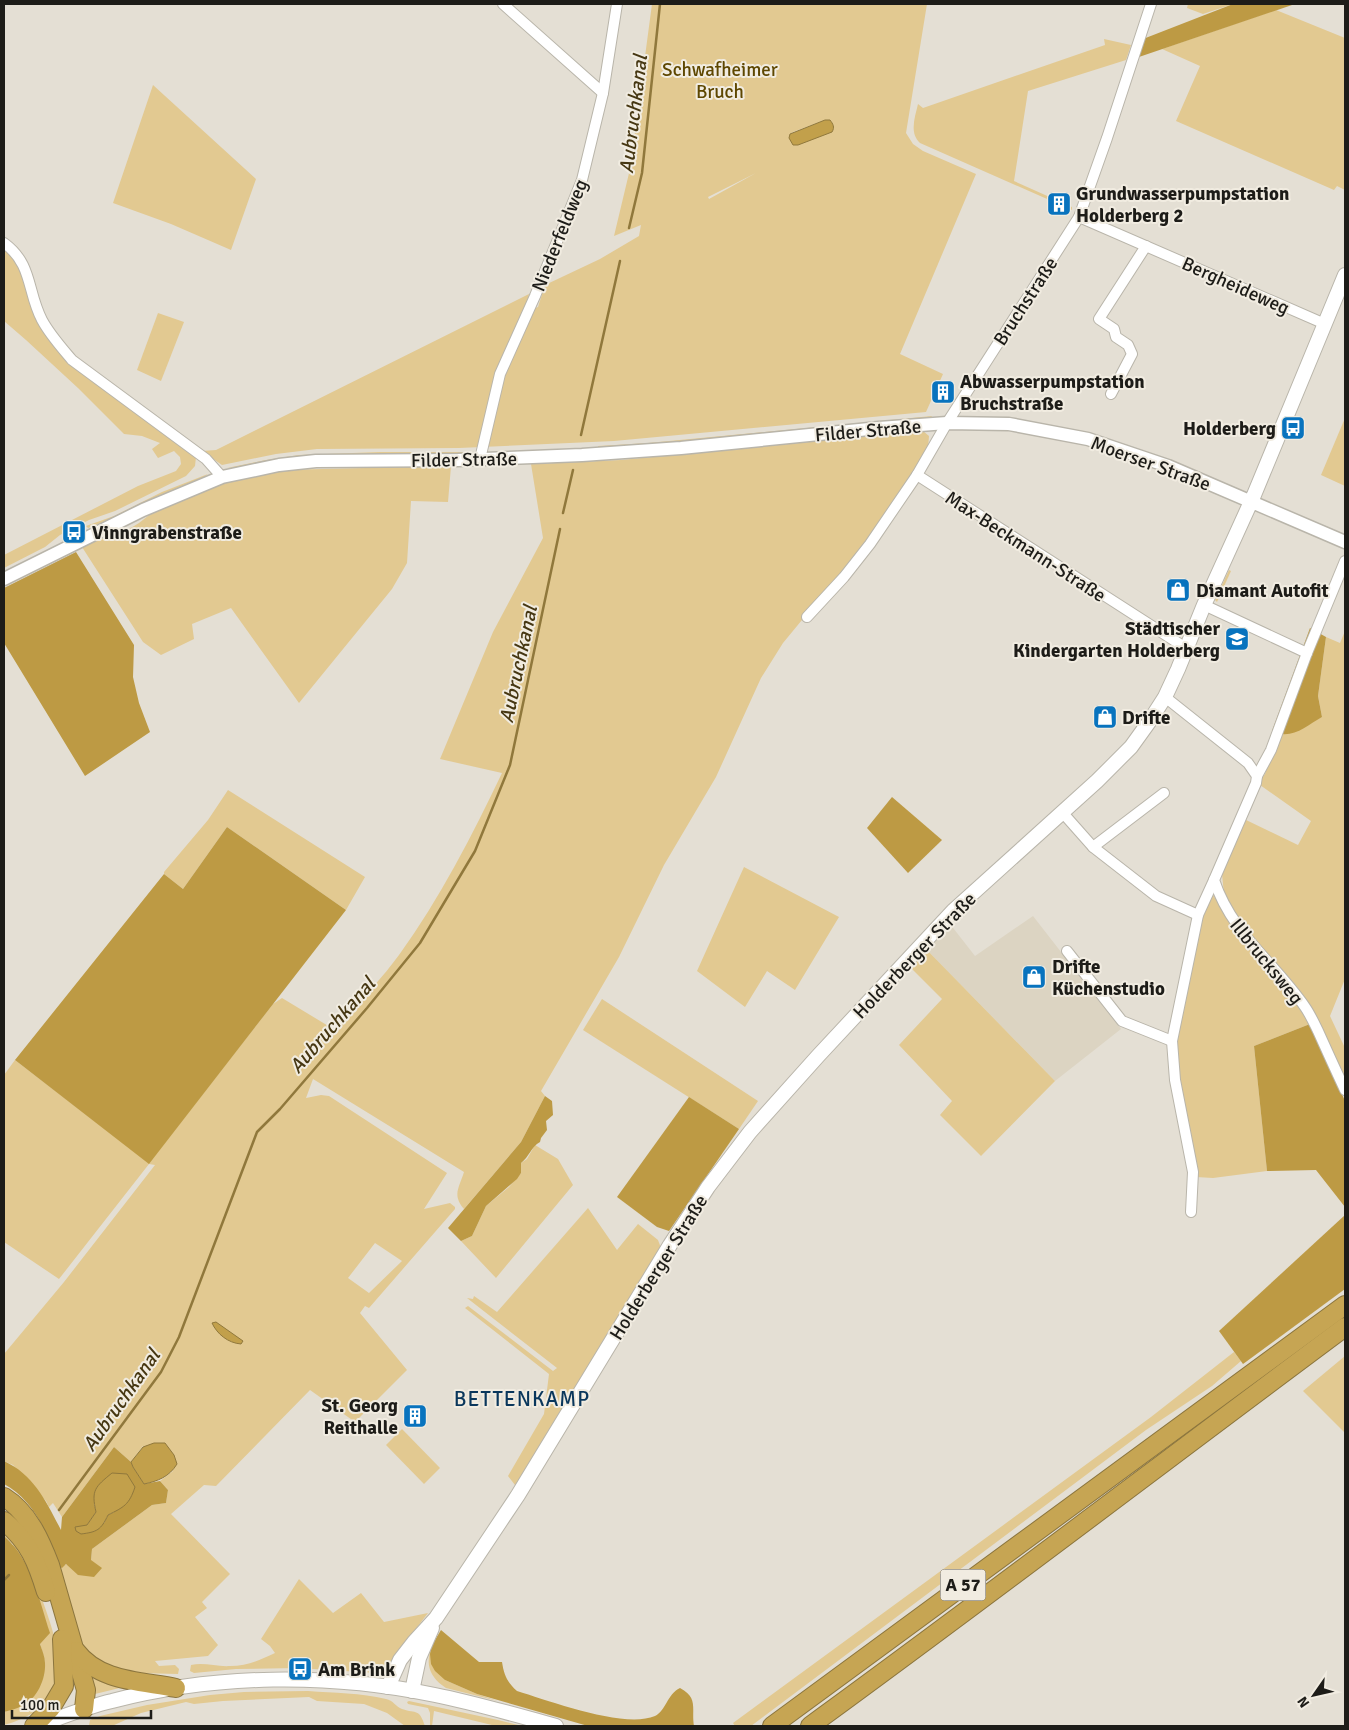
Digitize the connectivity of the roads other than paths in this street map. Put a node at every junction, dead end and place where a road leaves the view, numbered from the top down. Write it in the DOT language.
graph roads {
  1 [pos="503,4"];
  2 [pos="616,4"];
  3 [pos="1151,4"];
  4 [pos="603,93"];
  5 [pos="1079,217"];
  6 [pos="4,243"];
  7 [pos="1146,246"];
  8 [pos="1345,275"];
  9 [pos="1325,324"];
  10 [pos="1111,394"];
  11 [pos="947,423"];
  12 [pos="480,459"];
  13 [pos="917,475"];
  14 [pos="222,477"];
  15 [pos="1251,502"];
  16 [pos="1345,542"];
  17 [pos="1345,560"];
  18 [pos="4,579"];
  19 [pos="1204,605"];
  20 [pos="806,617"];
  21 [pos="1186,648"];
  22 [pos="1307,653"];
  23 [pos="1165,697"];
  24 [pos="1256,776"];
  25 [pos="1164,793"];
  26 [pos="1062,812"];
  27 [pos="1093,847"];
  28 [pos="1214,880"];
  29 [pos="1198,915"];
  30 [pos="1067,951"];
  31 [pos="1172,1041"];
  32 [pos="1345,1090"];
  33 [pos="1191,1212"];
  34 [pos="1345,1305"];
  35 [pos="1345,1327"];
  36 [pos="4,1497"];
  37 [pos="4,1521"];
  38 [pos="436,1618"];
  39 [pos="934,1636"];
  40 [pos="69,1645"];
  41 [pos="388,1687"];
  42 [pos="176,1688"];
  43 [pos="412,1691"];
  44 [pos="84,1709"];
  45 [pos="776,1723"];
  46 [pos="36,1726"];
  47 [pos="556,1726"];
  48 [pos="810,1726"];
  49 [pos="829,1726"];
  1 -- 4 [label="street"];
  2 -- 4 [label="street, Niederfeldweg"];
  3 -- 5 [label="street, Bruchstraße"];
  4 -- 12 [label="street, Niederfeldweg"];
  5 -- 7 [label="street, Bergheideweg"];
  5 -- 11 [label="street, Bruchstraße"];
  6 -- 14 [label="street"];
  7 -- 9 [label="street, Bergheideweg"];
  7 -- 10 [label="street"];
  8 -- 9 [label="main road, Holderberger Straße"];
  9 -- 15 [label="main road, Holderberger Straße"];
  11 -- 12 [label="street, Filder Straße"];
  11 -- 13 [label="street, Bruchstraße"];
  11 -- 15 [label="street, Moerser Straße"];
  12 -- 14 [label="street, Filder Straße"];
  13 -- 20 [label="street, Bruchstraße"];
  13 -- 21 [label="street, Max-Beckmann-Straße"];
  14 -- 18 [label="street, Filder Straße"];
  15 -- 16 [label="street, Moerser Straße"];
  15 -- 19 [label="main road, Holderberger Straße"];
  17 -- 22 [label="street"];
  19 -- 21 [label="main road, Holderberger Straße"];
  19 -- 22 [label="street"];
  21 -- 23 [label="main road, Holderberger Straße"];
  22 -- 24 [label="street"];
  23 -- 24 [label="street"];
  23 -- 26 [label="main road, Holderberger Straße"];
  24 -- 28 [label="street"];
  25 -- 27 [label="street"];
  26 -- 27 [label="street"];
  26 -- 38 [label="main road, Holderberger Straße"];
  27 -- 29 [label="street"];
  28 -- 29 [label="street"];
  28 -- 32 [label="street, Illbrucksweg"];
  29 -- 31 [label="street"];
  30 -- 31 [label="street"];
  31 -- 33 [label="street"];
  34 -- 45 [label="highway, A 57"];
  35 -- 39 [label="highway, A 57"];
  36 -- 40 [label="highway"];
  37 -- 40 [label="highway"];
  38 -- 41 [label="main road, Holderberger Straße"];
  38 -- 43 [label="main road, Holderberger Straße"];
  39 -- 48 [label="highway, A 57"];
  39 -- 49 [label="highway"];
  40 -- 42 [label="highway"];
  40 -- 44 [label="highway"];
  40 -- 46 [label="highway"];
  41 -- 42 [label="main road"];
  41 -- 43 [label="main road"];
  42 -- 44 [label="main road"];
  43 -- 47 [label="main road"];
  44 -- 46 [label="main road"];
}
